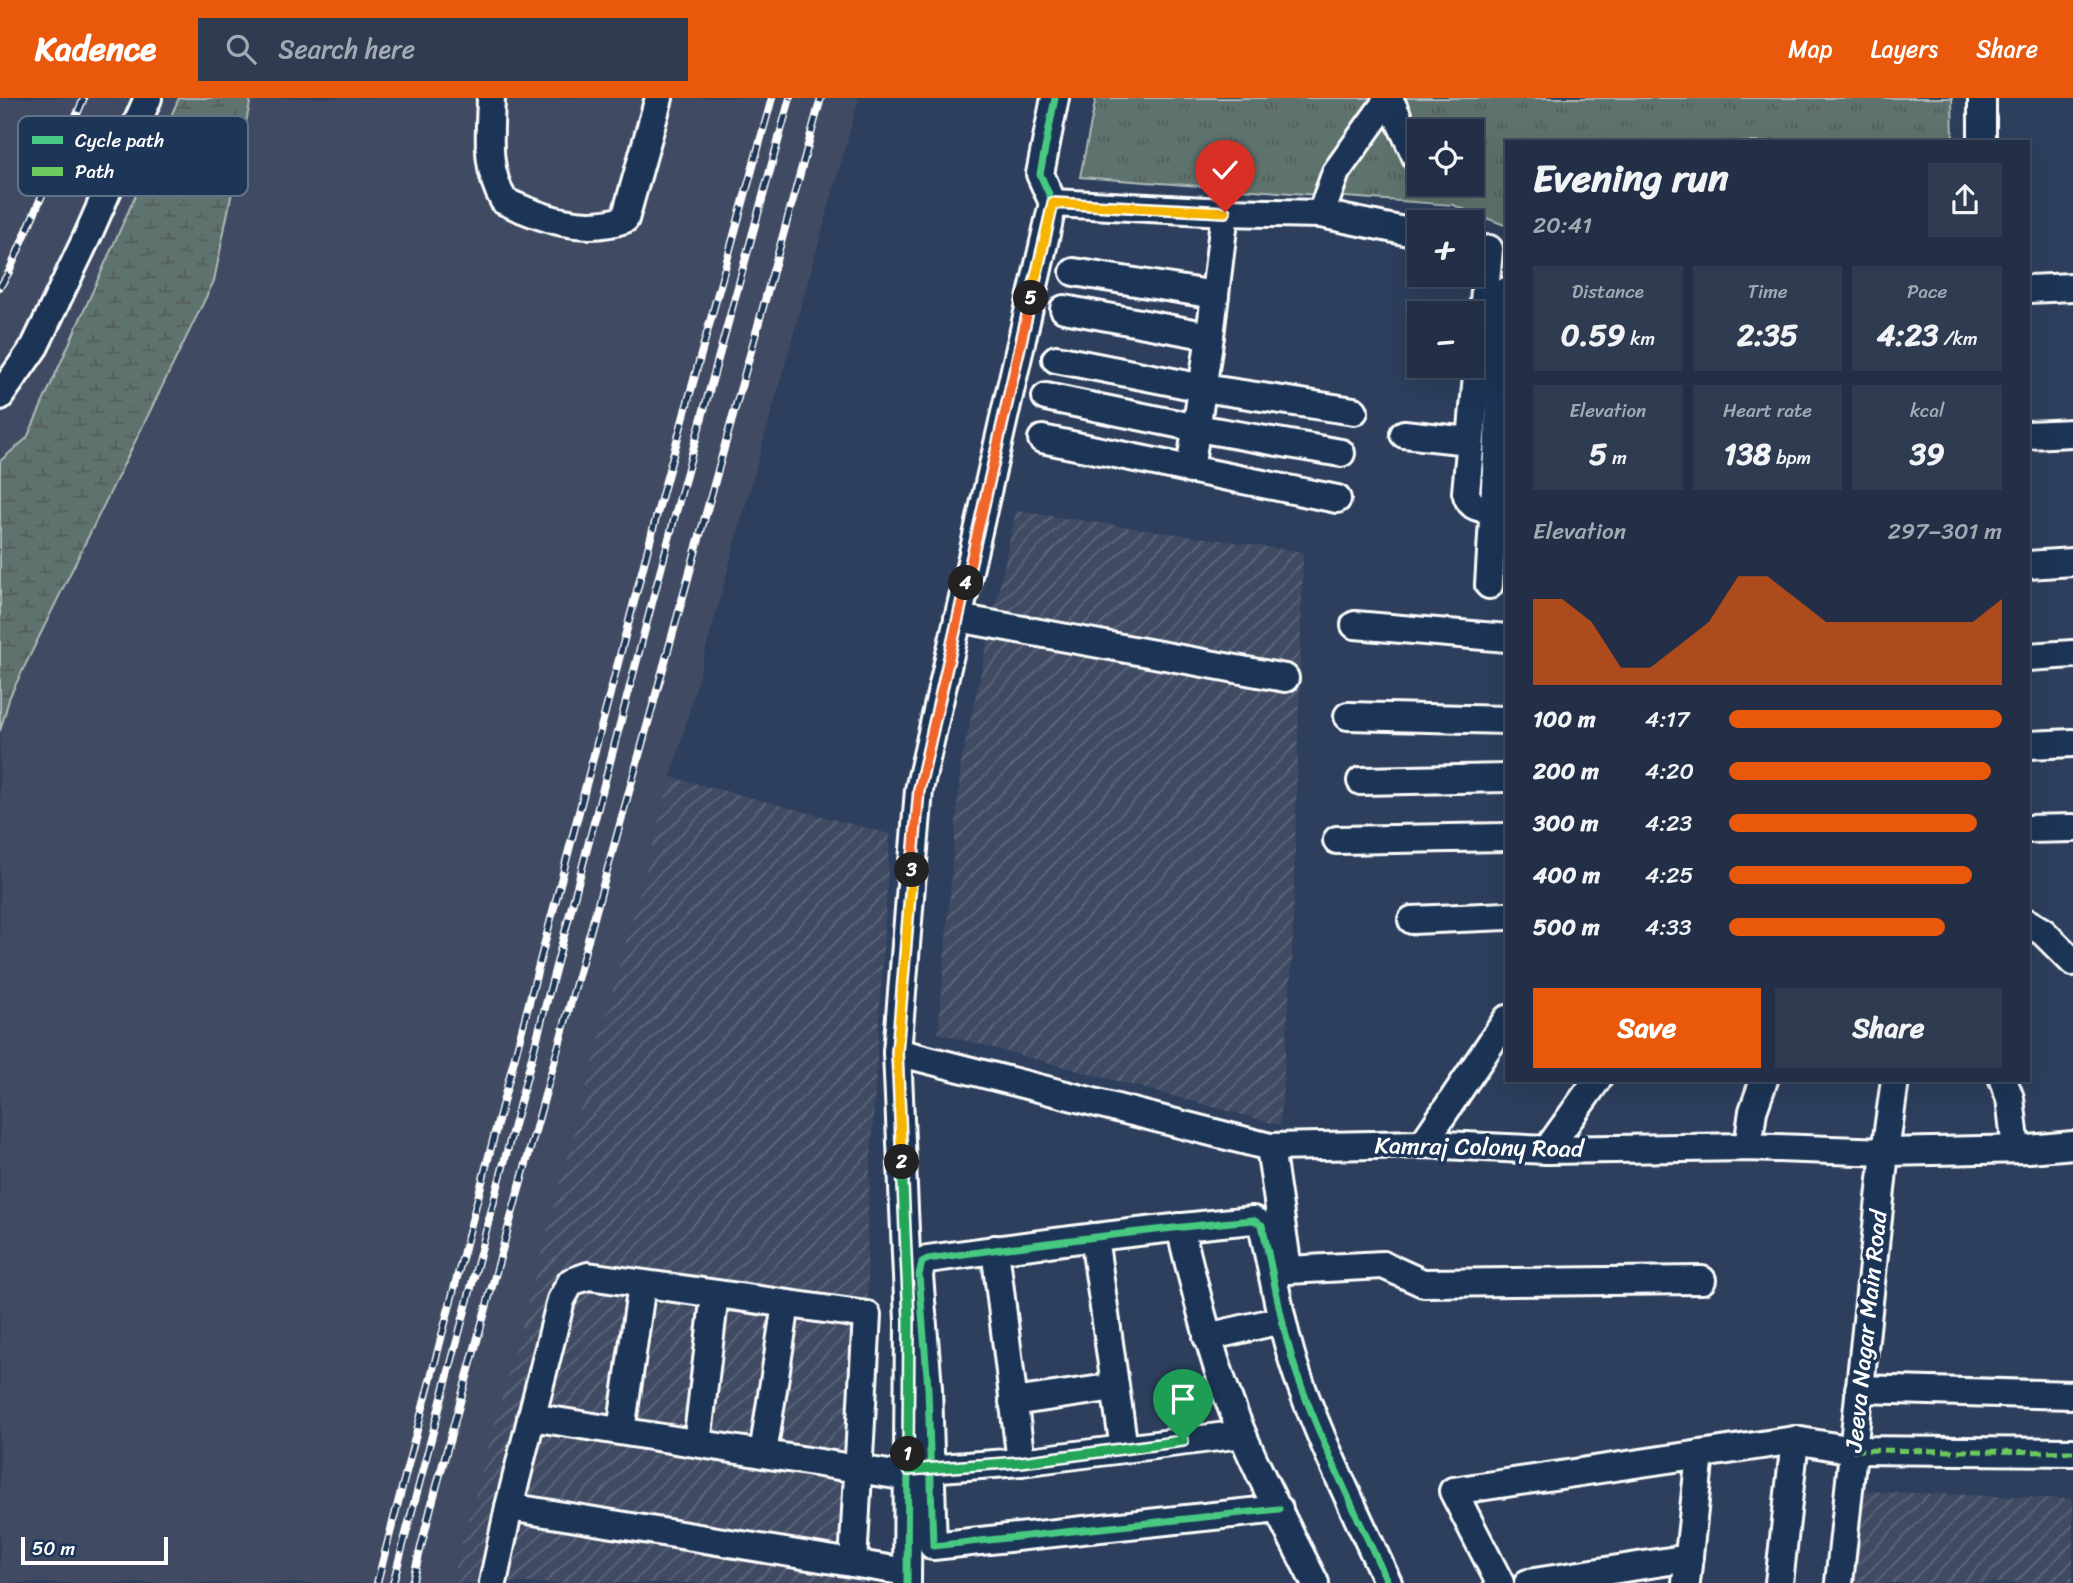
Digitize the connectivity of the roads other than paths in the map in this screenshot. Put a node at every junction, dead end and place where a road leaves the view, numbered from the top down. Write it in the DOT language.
graph roads {
  1 [pos="148,98"];
  2 [pos="491,98"];
  3 [pos="659,98"];
  4 [pos="1055,98"];
  5 [pos="1389,98"];
  6 [pos="1982,98"];
  7 [pos="140,116"];
  8 [pos="1407,137"];
  9 [pos="1982,140"];
  10 [pos="105,196"];
  11 [pos="1053,203"];
  12 [pos="1225,212"];
  13 [pos="1321,214"];
  14 [pos="1407,232"];
  15 [pos="1489,251"];
  16 [pos="1074,272"];
  17 [pos="2073,287"];
  18 [pos="2030,289"];
  19 [pos="1501,294"];
  20 [pos="1215,295"];
  21 [pos="1063,309"];
  22 [pos="1210,336"];
  23 [pos="1056,359"];
  24 [pos="1203,388"];
  25 [pos="0,396"];
  26 [pos="1046,397"];
  27 [pos="1354,411"];
  28 [pos="1197,428"];
  29 [pos="2073,433"];
  30 [pos="1404,434"];
  31 [pos="2030,435"];
  32 [pos="1042,439"];
  33 [pos="1469,440"];
  34 [pos="1342,453"];
  35 [pos="1190,470"];
  36 [pos="1337,499"];
  37 [pos="1500,509"];
  38 [pos="2073,562"];
  39 [pos="2030,565"];
  40 [pos="1489,585"];
  41 [pos="958,618"];
  42 [pos="1355,625"];
  43 [pos="1505,638"];
  44 [pos="2073,654"];
  45 [pos="2030,657"];
  46 [pos="1286,678"];
  47 [pos="1348,716"];
  48 [pos="1505,720"];
  49 [pos="2073,743"];
  50 [pos="2030,745"];
  51 [pos="1505,778"];
  52 [pos="1361,781"];
  53 [pos="2073,828"];
  54 [pos="2030,829"];
  55 [pos="1505,837"];
  56 [pos="1337,840"];
  57 [pos="1505,916"];
  58 [pos="1412,920"];
  59 [pos="2030,924"];
  60 [pos="2073,962"];
  61 [pos="1505,1022"];
  62 [pos="897,1052"];
  63 [pos="1596,1082"];
  64 [pos="1763,1082"];
  65 [pos="1895,1082"];
  66 [pos="2004,1082"];
  67 [pos="1423,1144"];
  68 [pos="2073,1145"];
  69 [pos="1270,1147"];
  70 [pos="1748,1147"];
  71 [pos="2016,1149"];
  72 [pos="1546,1150"];
  73 [pos="1885,1152"];
  74 [pos="1180,1227"];
  75 [pos="1094,1237"];
  76 [pos="995,1249"];
  77 [pos="1288,1270"];
  78 [pos="1702,1280"];
  79 [pos="642,1284"];
  80 [pos="715,1294"];
  81 [pos="786,1304"];
  82 [pos="1282,1320"];
  83 [pos="1207,1337"];
  84 [pos="1115,1387"];
  85 [pos="1859,1389"];
  86 [pos="2073,1395"];
  87 [pos="1013,1402"];
  88 [pos="531,1417"];
  89 [pos="621,1431"];
  90 [pos="1242,1434"];
  91 [pos="1795,1440"];
  92 [pos="697,1443"];
  93 [pos="1124,1449"];
  94 [pos="1853,1450"];
  95 [pos="2073,1452"];
  96 [pos="764,1454"];
  97 [pos="1700,1454"];
  98 [pos="1021,1462"];
  99 [pos="858,1469"];
  100 [pos="915,1472"];
  101 [pos="509,1507"];
  102 [pos="1279,1509"];
  103 [pos="836,1568"];
  104 [pos="1687,1570"];
  105 [pos="907,1578"];
  106 [pos="493,1583"];
  107 [pos="1315,1583"];
  108 [pos="1388,1583"];
  109 [pos="1405,1583"];
  110 [pos="1500,1583"];
  111 [pos="1528,1583"];
  112 [pos="1779,1583"];
  113 [pos="1839,1583"];
  1 -- 7 [label="street"];
  2 -- 3 [label="street"];
  4 -- 11 [label="street"];
  5 -- 8 [label="street"];
  5 -- 13 [label="street"];
  6 -- 9 [label="street"];
  10 -- 25 [label="street"];
  11 -- 12 [label="street"];
  11 -- 41 [label="street"];
  12 -- 13 [label="street"];
  12 -- 20 [label="street"];
  13 -- 14 [label="street"];
  15 -- 19 [label="street"];
  16 -- 20 [label="street"];
  17 -- 18 [label="street"];
  19 -- 33 [label="street"];
  19 -- 37 [label="street"];
  20 -- 22 [label="street"];
  21 -- 22 [label="street"];
  22 -- 24 [label="street"];
  23 -- 24 [label="street"];
  24 -- 27 [label="street"];
  24 -- 28 [label="street"];
  26 -- 28 [label="street"];
  28 -- 34 [label="street"];
  28 -- 35 [label="street"];
  29 -- 31 [label="street"];
  30 -- 33 [label="street"];
  32 -- 35 [label="street"];
  33 -- 37 [label="street"];
  35 -- 36 [label="street"];
  37 -- 40 [label="street"];
  38 -- 39 [label="street"];
  41 -- 46 [label="street"];
  41 -- 62 [label="street"];
  42 -- 43 [label="street"];
  44 -- 45 [label="street"];
  47 -- 48 [label="street"];
  49 -- 50 [label="street"];
  51 -- 52 [label="street"];
  53 -- 54 [label="street"];
  55 -- 56 [label="street"];
  57 -- 58 [label="street"];
  59 -- 60 [label="street"];
  61 -- 67 [label="street"];
  62 -- 69 [label="street, Kamraj Colony Road"];
  62 -- 100 [label="street"];
  63 -- 72 [label="street"];
  64 -- 70 [label="street"];
  65 -- 73 [label="street, Jeeva Nagar Main Road"];
  66 -- 71 [label="street"];
  67 -- 69 [label="street, Kamraj Colony Road"];
  67 -- 72 [label="street, Kamraj Colony Road"];
  68 -- 71 [label="street, Kamraj Colony Road"];
  69 -- 77 [label="street"];
  70 -- 72 [label="street, Kamraj Colony Road"];
  70 -- 73 [label="street, Kamraj Colony Road"];
  71 -- 73 [label="street, Kamraj Colony Road"];
  73 -- 85 [label="street, Jeeva Nagar Main Road"];
  74 -- 75 [label="street"];
  74 -- 82 [label="street"];
  74 -- 83 [label="street"];
  75 -- 76 [label="street"];
  75 -- 84 [label="street"];
  76 -- 87 [label="street"];
  76 -- 100 [label="street"];
  77 -- 78 [label="street"];
  77 -- 109 [label="street"];
  79 -- 80 [label="street"];
  79 -- 88 [label="street"];
  79 -- 89 [label="street"];
  80 -- 81 [label="street"];
  80 -- 92 [label="street"];
  81 -- 96 [label="street"];
  81 -- 99 [label="street"];
  82 -- 83 [label="street"];
  82 -- 108 [label="street"];
  83 -- 90 [label="street"];
  84 -- 87 [label="street"];
  84 -- 93 [label="street"];
  85 -- 86 [label="street"];
  85 -- 94 [label="street, Jeeva Nagar Main Road"];
  87 -- 98 [label="street"];
  88 -- 89 [label="street"];
  88 -- 101 [label="street"];
  89 -- 92 [label="street"];
  90 -- 93 [label="street"];
  90 -- 102 [label="street"];
  91 -- 94 [label="street"];
  91 -- 97 [label="street"];
  91 -- 112 [label="street"];
  92 -- 96 [label="street"];
  93 -- 98 [label="street"];
  94 -- 95 [label="street"];
  94 -- 113 [label="street, Jeeva Nagar Main Road"];
  96 -- 99 [label="street"];
  97 -- 104 [label="street"];
  97 -- 110 [label="street"];
  98 -- 100 [label="street"];
  99 -- 100 [label="street"];
  99 -- 103 [label="street"];
  100 -- 102 [label="street"];
  100 -- 105 [label="street"];
  101 -- 103 [label="street"];
  101 -- 106 [label="street"];
  102 -- 107 [label="street"];
  103 -- 105 [label="street"];
  104 -- 111 [label="street"];
}
